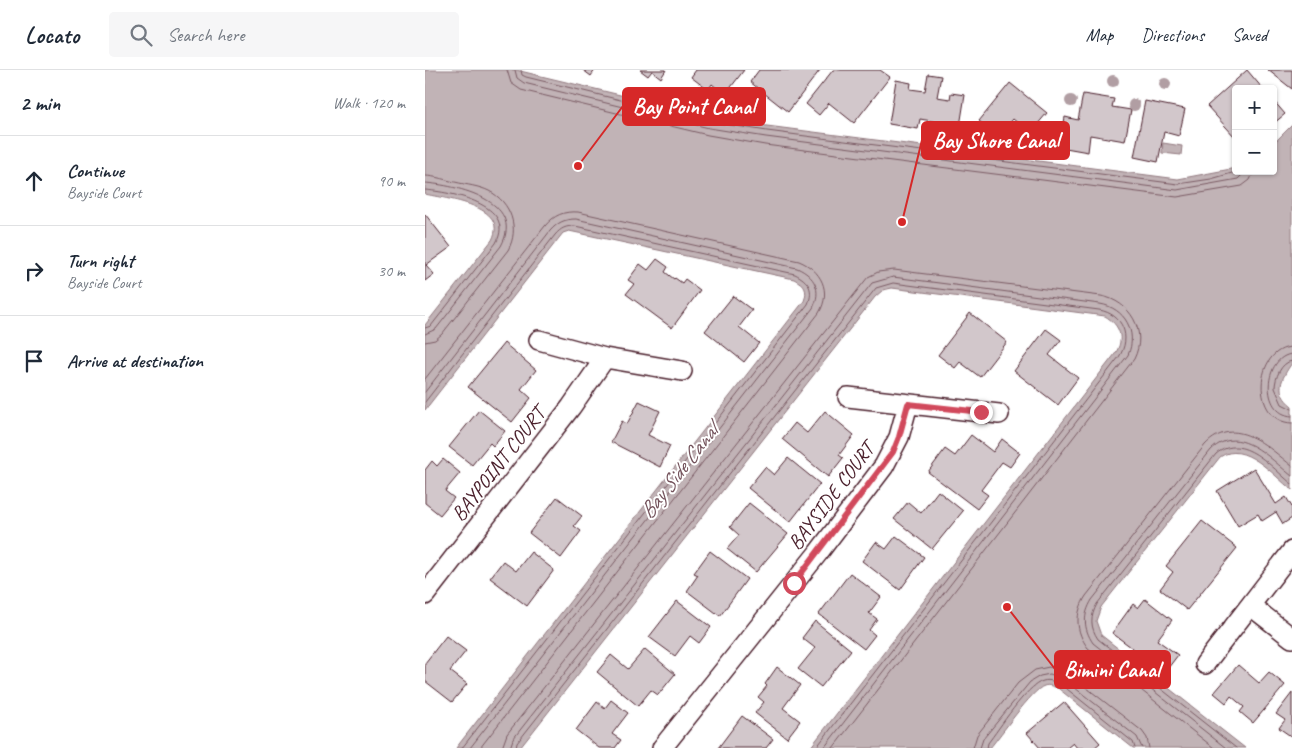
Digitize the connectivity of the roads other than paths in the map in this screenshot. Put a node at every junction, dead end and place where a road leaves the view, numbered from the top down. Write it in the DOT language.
graph roads {
  1 [pos="539,340"];
  2 [pos="605,358"];
  3 [pos="682,371"];
  4 [pos="848,396"];
  5 [pos="908,404"];
  6 [pos="999,414"];
  7 [pos="1292,551"];
  8 [pos="425,595"];
  9 [pos="1251,606"];
  10 [pos="1292,638"];
  11 [pos="1205,664"];
  12 [pos="662,748"];
  1 -- 2 [label="street"];
  2 -- 3 [label="street"];
  2 -- 8 [label="street, BAYPOINT COURT"];
  4 -- 5 [label="street"];
  5 -- 6 [label="street"];
  5 -- 12 [label="street, BAYSIDE COURT"];
  7 -- 9 [label="street"];
  9 -- 10 [label="street"];
  9 -- 11 [label="street"];
}
